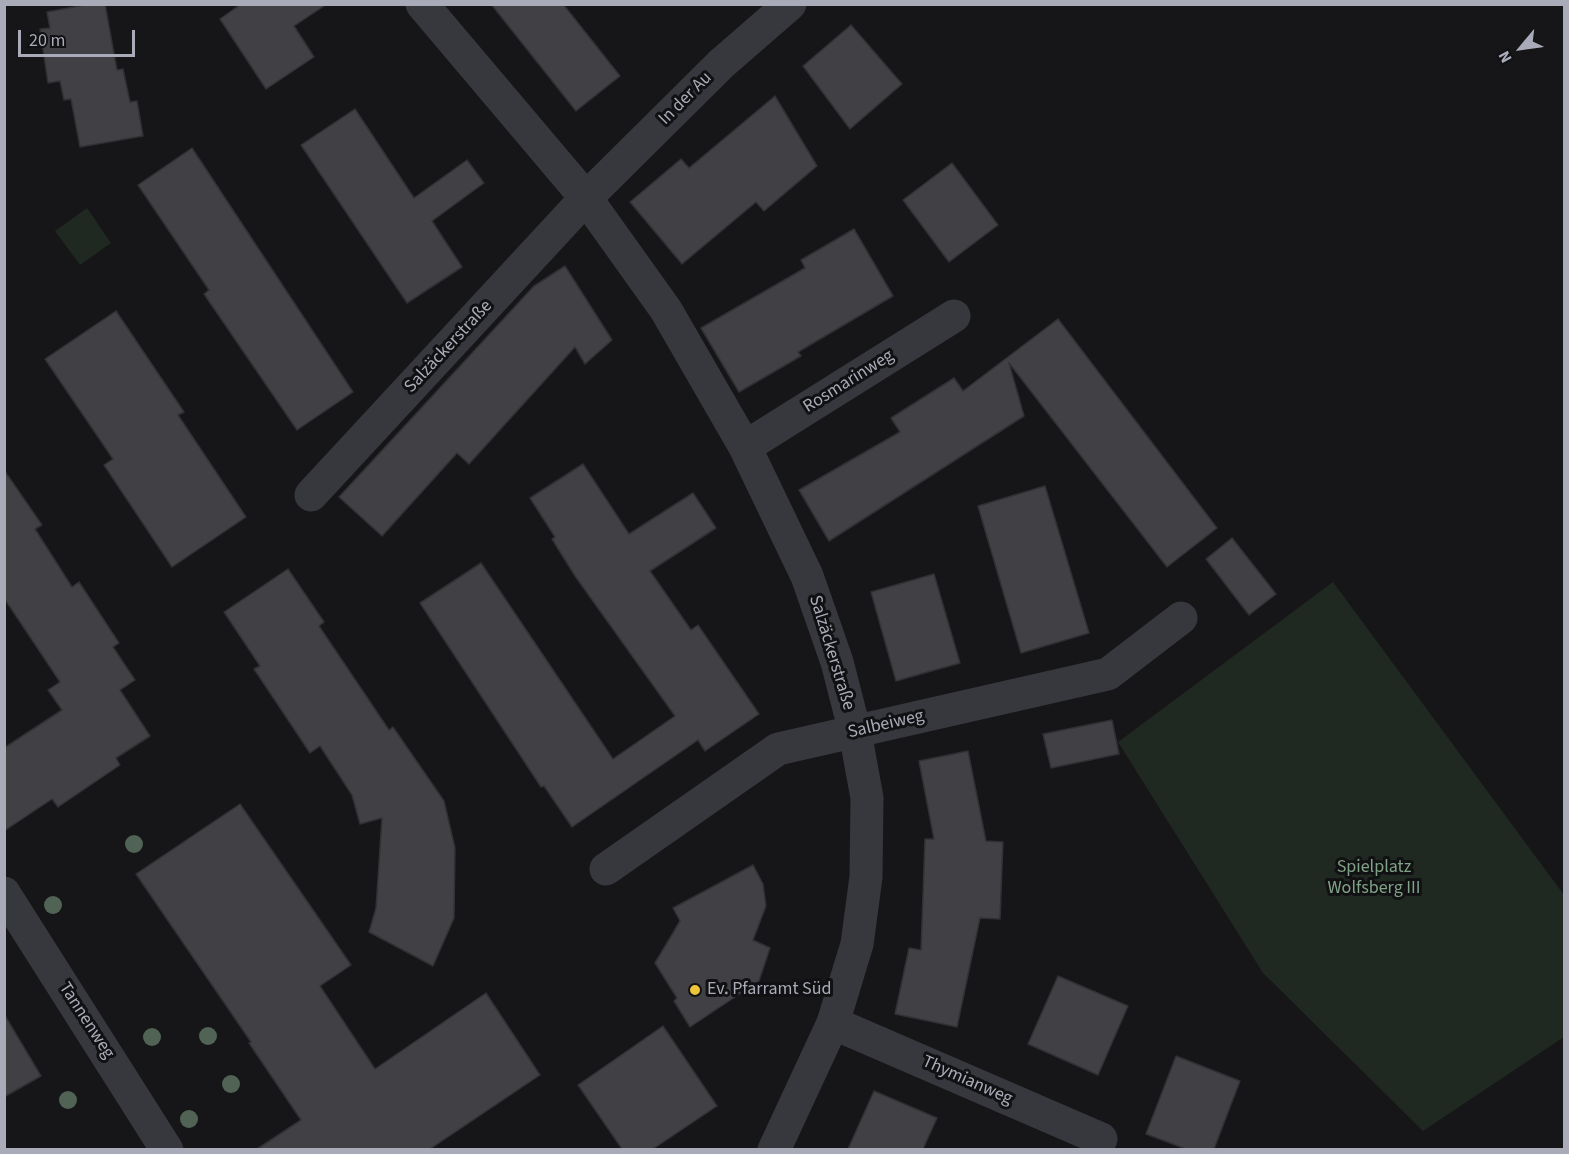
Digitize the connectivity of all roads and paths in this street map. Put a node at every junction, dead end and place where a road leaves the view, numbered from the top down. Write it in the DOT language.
graph roads {
  1 [pos="422,4"];
  2 [pos="790,4"];
  3 [pos="586,198"];
  4 [pos="954,316"];
  5 [pos="745,447"];
  6 [pos="311,495"];
  7 [pos="1181,618"];
  8 [pos="855,732"];
  9 [pos="606,869"];
  10 [pos="4,893"];
  11 [pos="833,1023"];
  12 [pos="1101,1140"];
  13 [pos="167,1149"];
  14 [pos="774,1149"];
  1 -- 3 [label="street, Salzäckerstraße"];
  2 -- 3 [label="street, In der Au"];
  3 -- 5 [label="street, Salzäckerstraße"];
  3 -- 6 [label="street, Salzäckerstraße"];
  4 -- 5 [label="street, Rosmarinweg"];
  5 -- 8 [label="street, Salzäckerstraße"];
  7 -- 8 [label="street, Salbeiweg"];
  8 -- 9 [label="street, Salbeiweg"];
  8 -- 11 [label="street, Salzäckerstraße"];
  10 -- 13 [label="street, Tannenweg"];
  11 -- 12 [label="street, Thymianweg"];
  11 -- 14 [label="street, Salzäckerstraße"];
}
